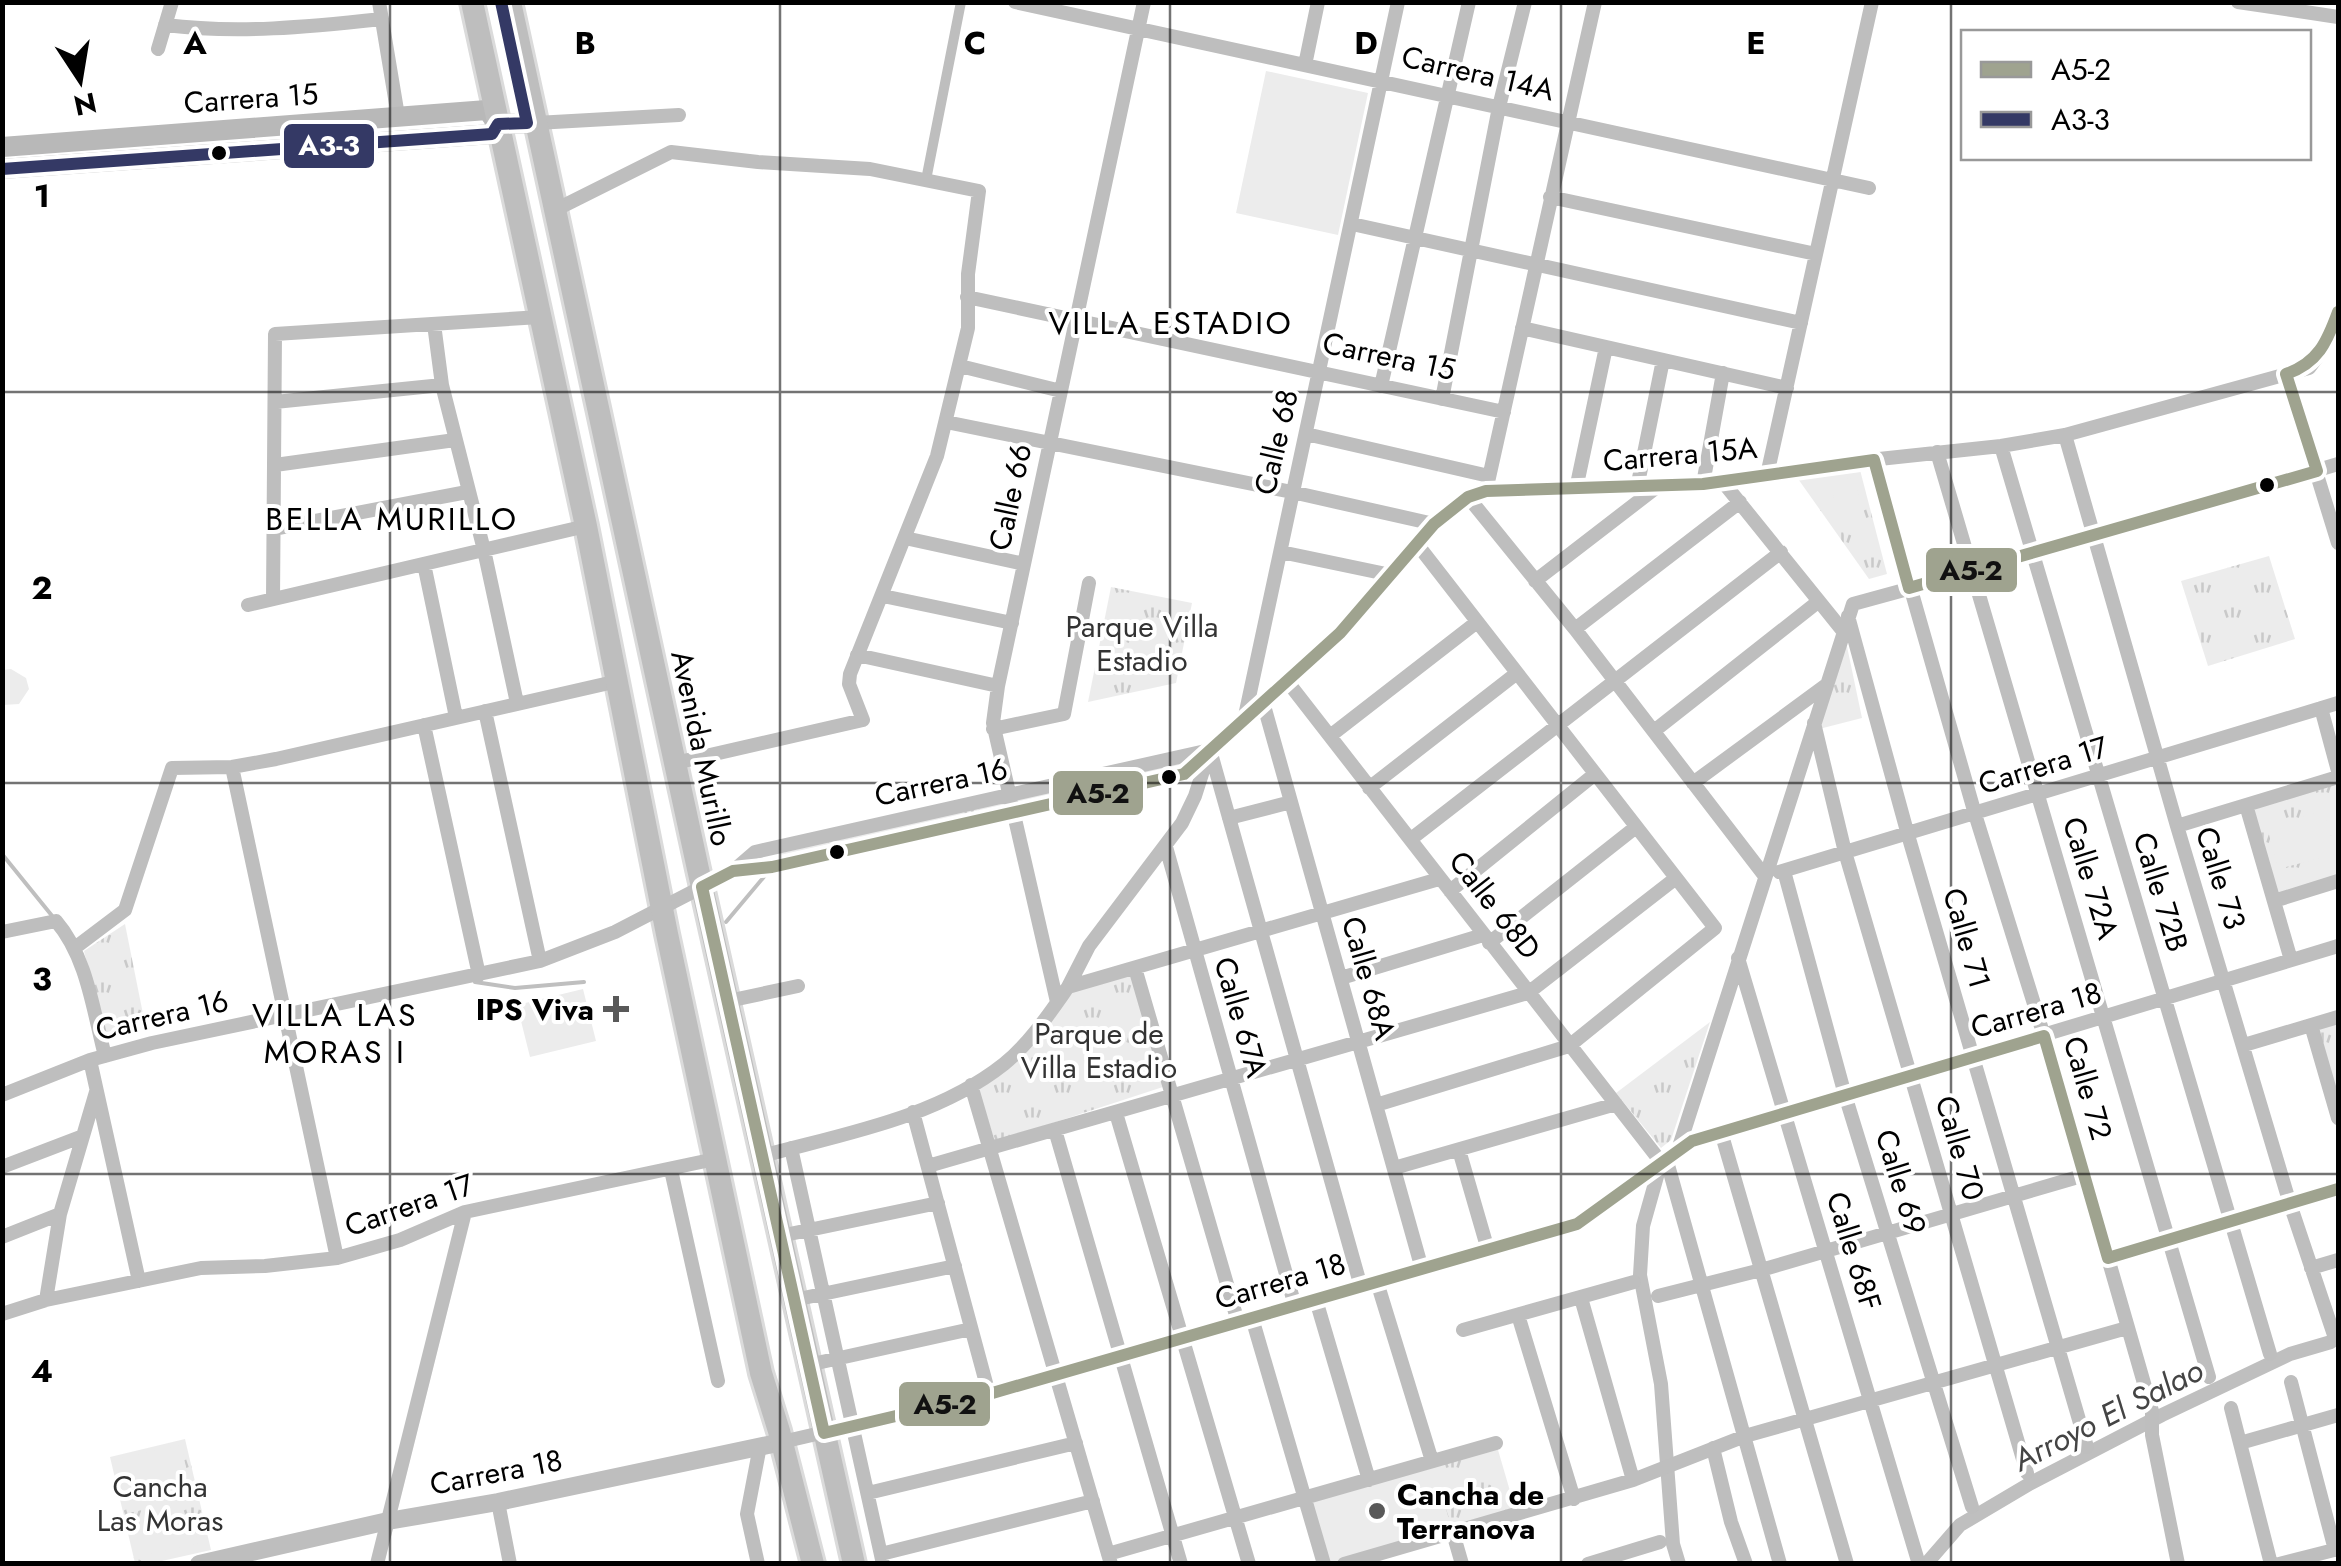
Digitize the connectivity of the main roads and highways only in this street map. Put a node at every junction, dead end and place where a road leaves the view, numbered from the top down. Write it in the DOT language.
graph roads {
  1 [pos="472,2"];
  2 [pos="510,2"];
  3 [pos="536,122"];
  4 [pos="498,124"];
  5 [pos="162,135"];
  6 [pos="2,148"];
  7 [pos="163,158"];
  8 [pos="2,169"];
  9 [pos="813,1564"];
  10 [pos="854,1564"];
  1 -- 4 [label="main road"];
  2 -- 3 [label="main road, Avenida Murillo"];
  3 -- 4 [label="main road, Carrera 15"];
  3 -- 10 [label="main road, Avenida Murillo"];
  4 -- 5 [label="main road, Carrera 15"];
  4 -- 7 [label="main road, Carrera 15"];
  4 -- 9 [label="main road"];
  5 -- 6 [label="main road, Carrera 15"];
  5 -- 7 [label="main road"];
  7 -- 8 [label="main road, Carrera 15"];
}
